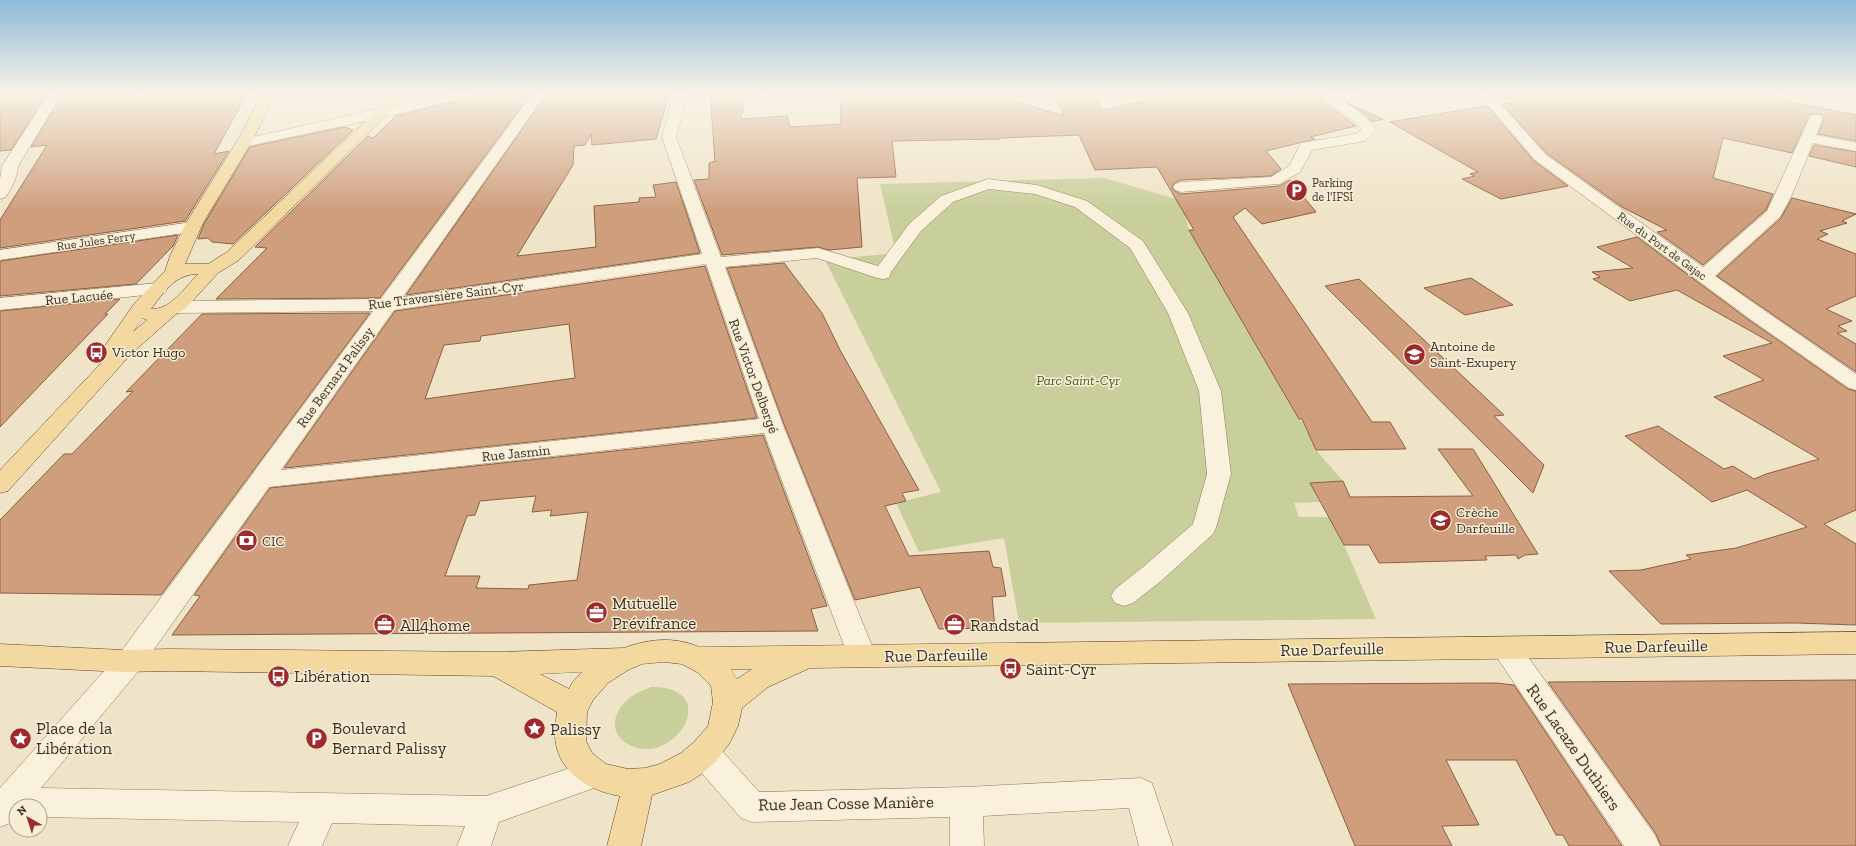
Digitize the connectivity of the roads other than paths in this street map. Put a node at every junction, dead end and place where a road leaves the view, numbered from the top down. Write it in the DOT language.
graph roads {
  1 [pos="32,131"];
  2 [pos="250,131"];
  3 [pos="298,131"];
  4 [pos="362,131"];
  5 [pos="513,131"];
  6 [pos="670,131"];
  7 [pos="1367,131"];
  8 [pos="1518,131"];
  9 [pos="1810,131"];
  10 [pos="1808,137"];
  11 [pos="244,143"];
  12 [pos="1856,147"];
  13 [pos="1181,187"];
  14 [pos="0,194"];
  15 [pos="192,227"];
  16 [pos="0,255"];
  17 [pos="713,261"];
  18 [pos="211,270"];
  19 [pos="173,274"];
  20 [pos="1704,276"];
  21 [pos="158,289"];
  22 [pos="0,304"];
  23 [pos="388,305"];
  24 [pos="173,309"];
  25 [pos="139,311"];
  26 [pos="91,384"];
  27 [pos="1856,384"];
  28 [pos="772,425"];
  29 [pos="260,480"];
  30 [pos="0,485"];
  31 [pos="1124,596"];
  32 [pos="1856,643"];
  33 [pos="1506,648"];
  34 [pos="0,655"];
  35 [pos="808,656"];
  36 [pos="862,656"];
  37 [pos="700,658"];
  38 [pos="624,659"];
  39 [pos="126,661"];
  40 [pos="497,664"];
  41 [pos="728,702"];
  42 [pos="574,707"];
  43 [pos="704,753"];
  44 [pos="594,774"];
  45 [pos="639,783"];
  46 [pos="966,802"];
  47 [pos="4,807"];
  48 [pos="323,808"];
  49 [pos="486,811"];
  50 [pos="305,846"];
  51 [pos="474,846"];
  52 [pos="624,846"];
  53 [pos="967,846"];
  54 [pos="1156,846"];
  55 [pos="1643,846"];
  1 -- 14 [label="street"];
  2 -- 11 [label="main road"];
  3 -- 11 [label="street"];
  4 -- 18 [label="main road"];
  5 -- 23 [label="street, Rue Bernard Palissy"];
  6 -- 17 [label="street, Rue Victor Delbergé"];
  7 -- 13 [label="street"];
  8 -- 20 [label="street, Rue du Port de Gajac"];
  9 -- 10 [label="street"];
  10 -- 12 [label="street"];
  10 -- 20 [label="street"];
  11 -- 15 [label="main road"];
  15 -- 16 [label="street, Rue Jules Ferry"];
  15 -- 19 [label="main road"];
  17 -- 23 [label="street, Rue Traversière Saint-Cyr"];
  17 -- 28 [label="street, Rue Victor Delbergé"];
  17 -- 31 [label="street, Rue Traversière Saint-Cyr"];
  18 -- 19 [label="main road"];
  18 -- 24 [label="main road"];
  19 -- 21 [label="main road"];
  20 -- 27 [label="street, Rue du Port de Gajac"];
  21 -- 22 [label="street, Rue Lacuée"];
  21 -- 25 [label="main road"];
  23 -- 24 [label="street, Rue Traversière Saint-Cyr"];
  23 -- 29 [label="street, Rue Bernard Palissy"];
  24 -- 25 [label="main road"];
  24 -- 26 [label="main road"];
  25 -- 26 [label="main road"];
  26 -- 30 [label="main road"];
  28 -- 29 [label="street, Rue Jasmin"];
  28 -- 36 [label="street, Rue Victor Delbergé"];
  29 -- 39 [label="street, Rue Bernard Palissy"];
  32 -- 33 [label="main road, Rue Darfeuille"];
  33 -- 36 [label="main road, Rue Darfeuille"];
  33 -- 55 [label="street, Rue Lacaze Duthiers"];
  34 -- 39 [label="main road"];
  35 -- 36 [label="main road, Rue Darfeuille"];
  35 -- 37 [label="main road, Rue Darfeuille"];
  35 -- 41 [label="main road"];
  37 -- 38 [label="main road"];
  37 -- 41 [label="main road"];
  38 -- 40 [label="main road"];
  38 -- 42 [label="main road"];
  39 -- 40 [label="main road"];
  39 -- 47 [label="street, Rue Bernard Palissy"];
  40 -- 42 [label="main road"];
  41 -- 43 [label="main road"];
  42 -- 44 [label="main road"];
  43 -- 45 [label="main road"];
  43 -- 46 [label="street, Rue Jean Cosse Manière"];
  44 -- 45 [label="main road"];
  44 -- 49 [label="street"];
  45 -- 52 [label="main road"];
  46 -- 53 [label="street"];
  46 -- 54 [label="street, Rue Jean Cosse Manière"];
  47 -- 48 [label="street"];
  48 -- 49 [label="street"];
  48 -- 50 [label="street"];
  49 -- 51 [label="street"];
}
